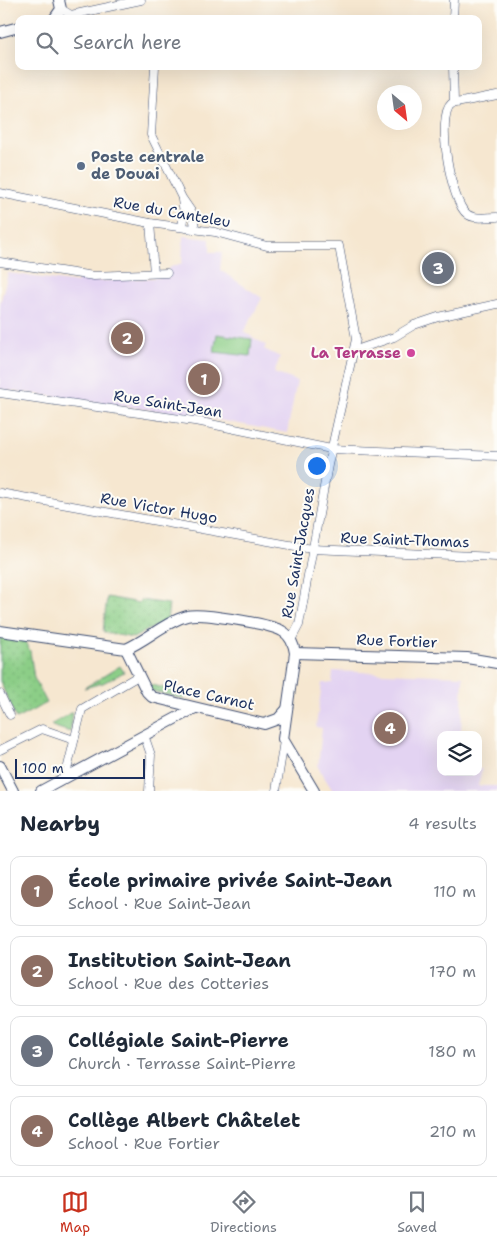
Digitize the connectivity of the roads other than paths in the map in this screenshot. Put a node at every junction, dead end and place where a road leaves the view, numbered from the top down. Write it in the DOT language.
graph roads {
  1 [pos="95,0"];
  2 [pos="141,0"];
  3 [pos="454,0"];
  4 [pos="60,4"];
  5 [pos="97,10"];
  6 [pos="453,15"];
  7 [pos="10,29"];
  8 [pos="0,36"];
  9 [pos="155,70"];
  10 [pos="453,70"];
  11 [pos="497,95"];
  12 [pos="454,103"];
  13 [pos="0,193"];
  14 [pos="182,198"];
  15 [pos="497,217"];
  16 [pos="150,223"];
  17 [pos="182,227"];
  18 [pos="195,228"];
  19 [pos="339,246"];
  20 [pos="0,262"];
  21 [pos="154,273"];
  22 [pos="168,273"];
  23 [pos="497,304"];
  24 [pos="353,351"];
  25 [pos="0,393"];
  26 [pos="331,449"];
  27 [pos="497,456"];
  28 [pos="0,492"];
  29 [pos="312,549"];
  30 [pos="497,557"];
  31 [pos="0,632"];
  32 [pos="291,640"];
  33 [pos="126,649"];
  34 [pos="295,653"];
  35 [pos="497,663"];
  36 [pos="138,676"];
  37 [pos="0,694"];
  38 [pos="195,708"];
  39 [pos="287,708"];
  40 [pos="10,715"];
  41 [pos="144,735"];
  42 [pos="74,740"];
  43 [pos="284,741"];
  44 [pos="0,750"];
  45 [pos="0,766"];
  46 [pos="63,779"];
  47 [pos="14,791"];
  48 [pos="42,791"];
  49 [pos="62,791"];
  50 [pos="149,791"];
  51 [pos="276,791"];
  52 [pos="314,791"];
  1 -- 5 [label="street"];
  2 -- 5 [label="street"];
  3 -- 6 [label="street"];
  4 -- 5 [label="street"];
  7 -- 8 [label="street"];
  9 -- 14 [label="street"];
  10 -- 12 [label="street"];
  11 -- 12 [label="street"];
  12 -- 15 [label="street"];
  13 -- 16 [label="street, Rue du Canteleu"];
  14 -- 17 [label="street"];
  14 -- 18 [label="street"];
  16 -- 17 [label="street, Rue du Canteleu"];
  16 -- 21 [label="street"];
  17 -- 18 [label="street, Rue du Canteleu"];
  18 -- 19 [label="street, Rue du Canteleu"];
  19 -- 24 [label="street, Rue Saint-Jacques"];
  20 -- 21 [label="street"];
  21 -- 22 [label="street"];
  23 -- 24 [label="street"];
  24 -- 26 [label="street, Rue Saint-Jacques"];
  25 -- 26 [label="street, Rue Saint-Jean"];
  26 -- 27 [label="street, Rue Saint-Jean"];
  26 -- 29 [label="street, Rue Saint-Jacques"];
  28 -- 29 [label="street, Rue Victor Hugo"];
  29 -- 30 [label="street, Rue Saint-Thomas"];
  29 -- 32 [label="street, Rue Saint-Jacques"];
  31 -- 33 [label="street"];
  32 -- 33 [label="street"];
  32 -- 34 [label="street"];
  33 -- 36 [label="street, Place Carnot"];
  34 -- 35 [label="street, Rue Fortier"];
  34 -- 39 [label="street"];
  36 -- 38 [label="street, Place Carnot"];
  36 -- 42 [label="street"];
  37 -- 40 [label="street"];
  38 -- 39 [label="street, Place Carnot"];
  38 -- 41 [label="street"];
  39 -- 43 [label="street"];
  41 -- 46 [label="street"];
  41 -- 50 [label="street"];
  42 -- 44 [label="street"];
  42 -- 46 [label="street"];
  43 -- 51 [label="street"];
  43 -- 52 [label="street"];
  45 -- 47 [label="street"];
  46 -- 48 [label="street"];
  46 -- 49 [label="street"];
}
